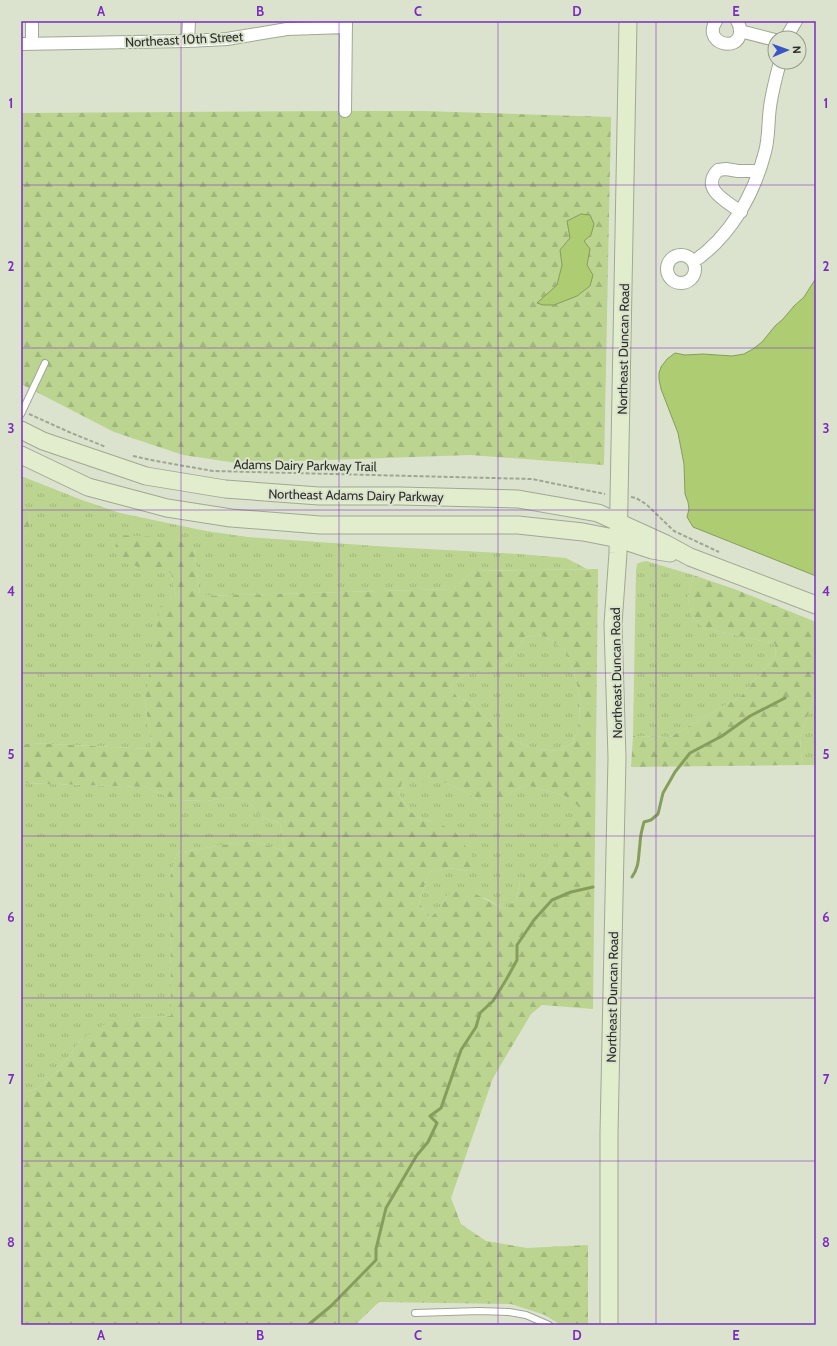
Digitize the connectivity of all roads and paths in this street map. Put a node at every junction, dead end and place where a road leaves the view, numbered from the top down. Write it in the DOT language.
graph roads {
  1 [pos="32,21"];
  2 [pos="188,21"];
  3 [pos="628,21"];
  4 [pos="716,21"];
  5 [pos="796,21"];
  6 [pos="346,24"];
  7 [pos="738,26"];
  8 [pos="791,30"];
  9 [pos="767,37"];
  10 [pos="188,41"];
  11 [pos="26,44"];
  12 [pos="778,70"];
  13 [pos="345,111"];
  14 [pos="759,171"];
  15 [pos="741,212"];
  16 [pos="693,262"];
  17 [pos="45,363"];
  18 [pos="22,412"];
  19 [pos="21,430"];
  20 [pos="111,449"];
  21 [pos="21,455"];
  22 [pos="131,456"];
  23 [pos="598,493"];
  24 [pos="636,498"];
  25 [pos="619,522"];
  26 [pos="619,539"];
  27 [pos="723,554"];
  28 [pos="690,556"];
  29 [pos="816,605"];
  30 [pos="415,1313"];
  31 [pos="549,1325"];
  32 [pos="609,1325"];
  1 -- 11 [label="street"];
  2 -- 10 [label="street"];
  3 -- 25 [label="main road, Northeast Duncan Road"];
  4 -- 7 [label="street"];
  5 -- 8 [label="street"];
  6 -- 10 [label="street, Northeast 10th Street"];
  6 -- 13 [label="street"];
  7 -- 9 [label="street"];
  10 -- 11 [label="street, Northeast 10th Street"];
  12 -- 14 [label="street"];
  14 -- 15 [label="street"];
  14 -- 15 [label="street"];
  15 -- 16 [label="street"];
  17 -- 18 [label="lane"];
  18 -- 20 [label="path"];
  19 -- 25 [label="main road, Northeast Adams Dairy Parkway"];
  21 -- 26 [label="main road, Northeast Adams Dairy Parkway"];
  22 -- 23 [label="path, Adams Dairy Parkway Trail"];
  24 -- 27 [label="path"];
  25 -- 26 [label="main road, Northeast Duncan Road"];
  25 -- 28 [label="main road, Northeast Adams Dairy Parkway"];
  26 -- 28 [label="main road, Northeast Adams Dairy Parkway"];
  26 -- 32 [label="main road, Northeast Duncan Road"];
  28 -- 29 [label="main road, Northeast Adams Dairy Parkway"];
  30 -- 31 [label="lane"];
}
